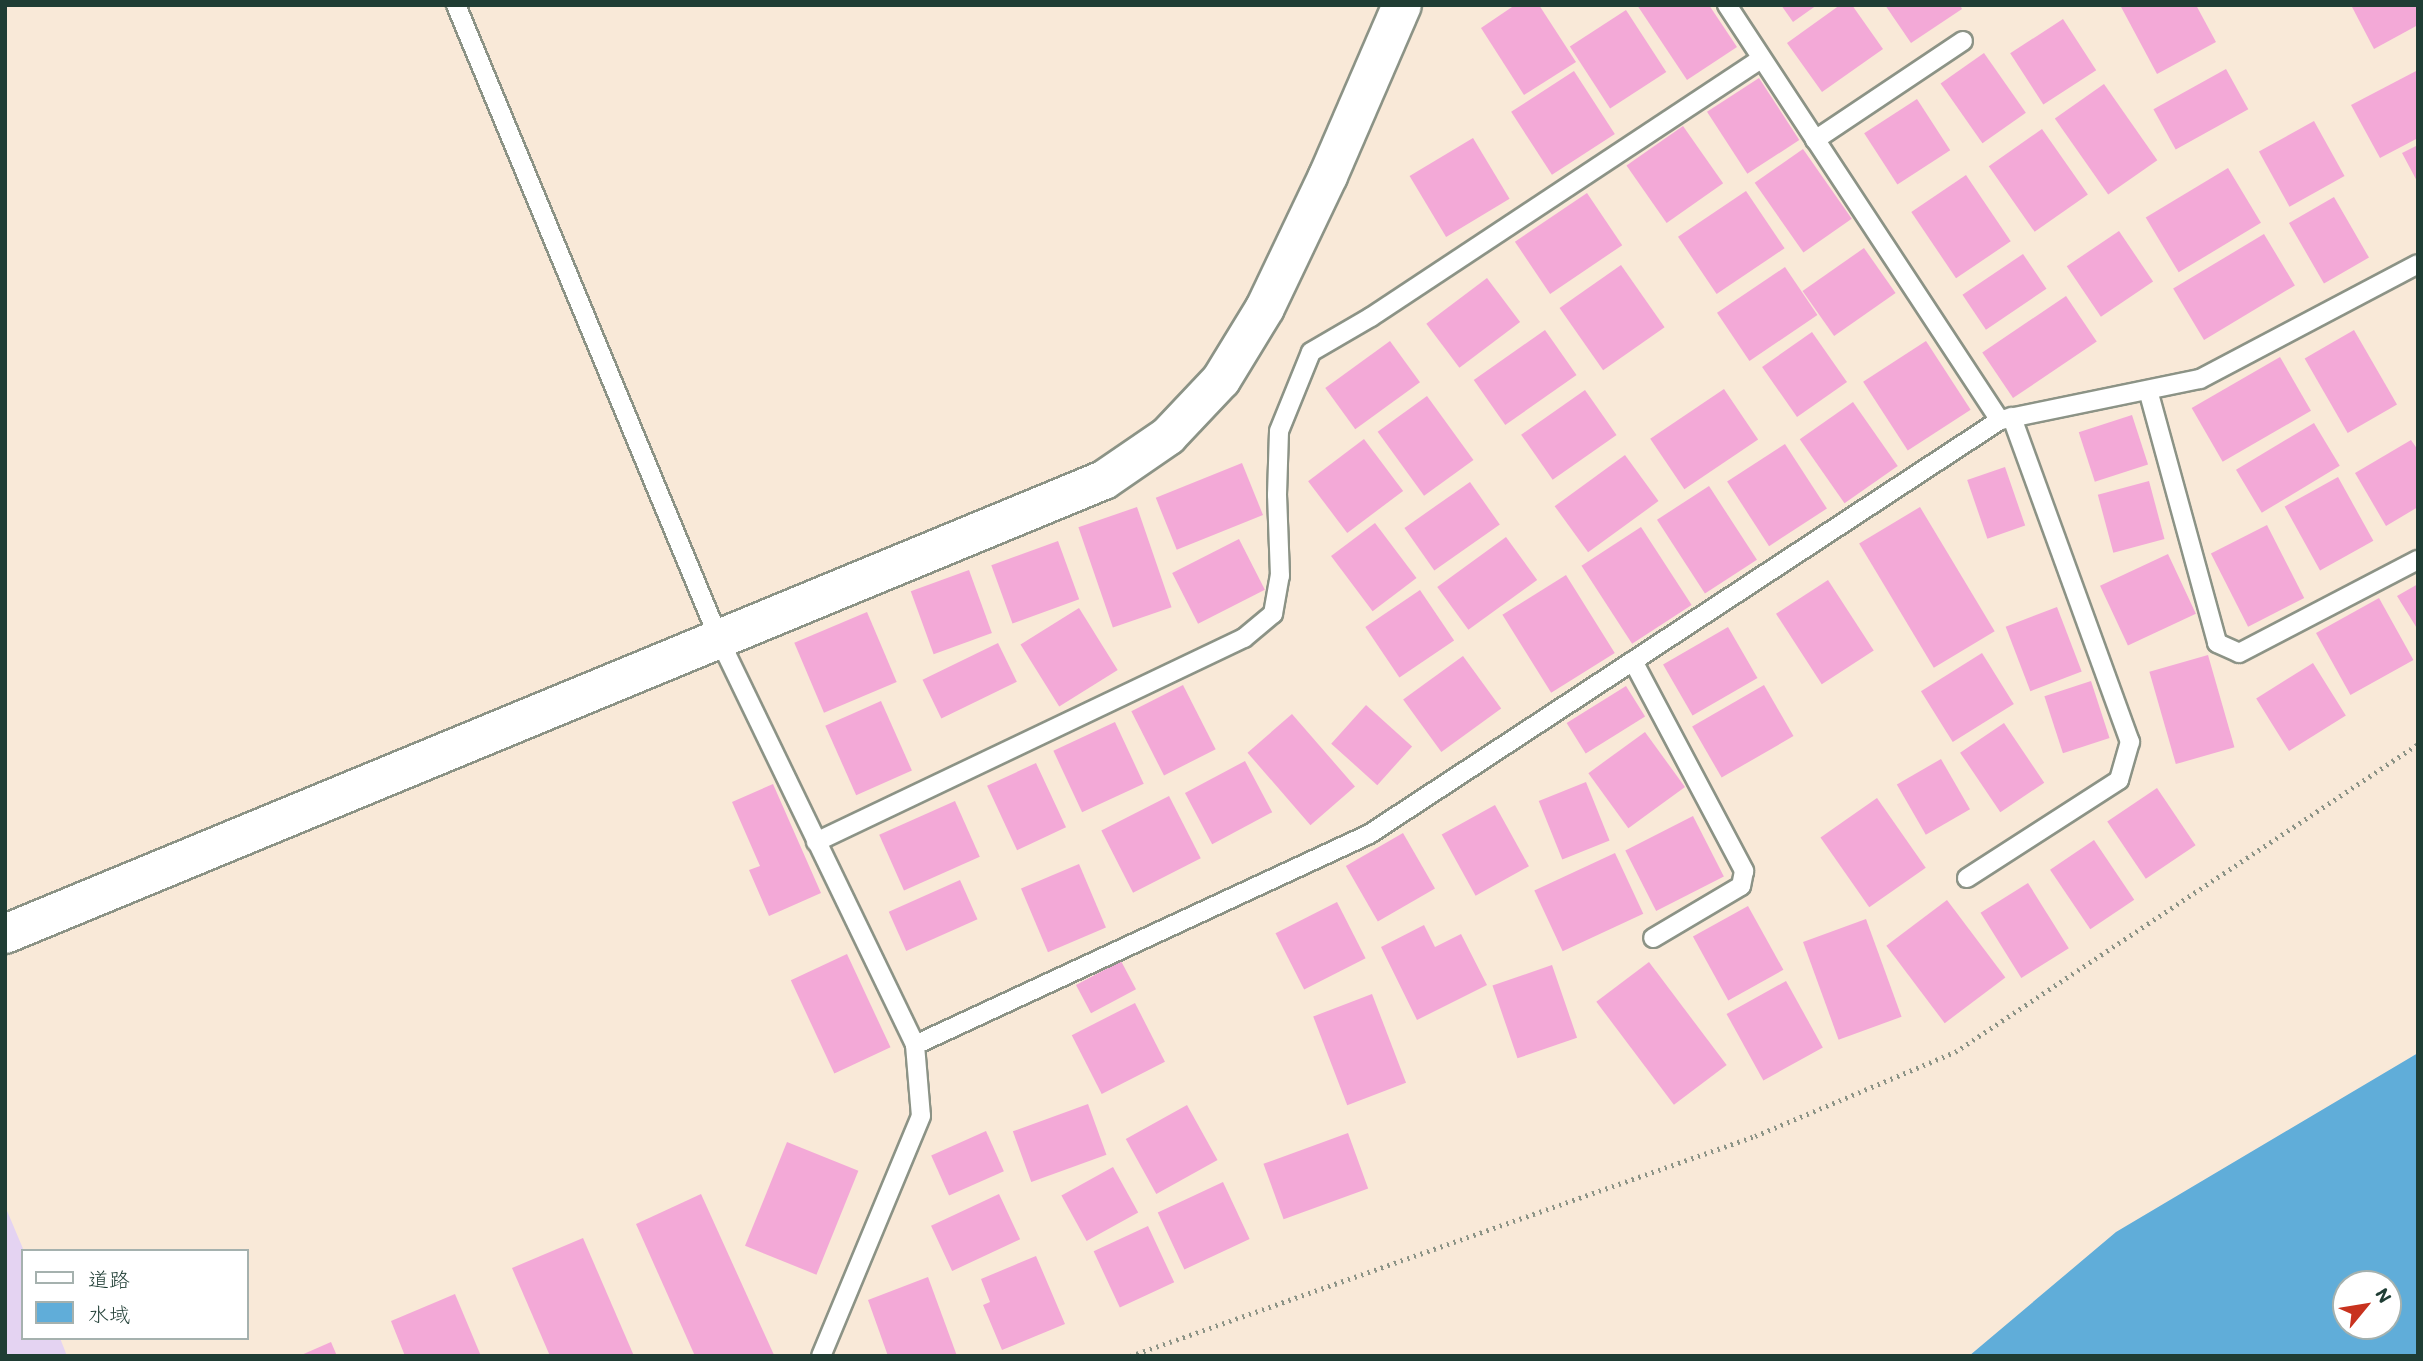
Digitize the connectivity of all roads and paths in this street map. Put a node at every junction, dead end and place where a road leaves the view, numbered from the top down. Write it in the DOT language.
graph roads {
  1 [pos="456,5"];
  2 [pos="1402,5"];
  3 [pos="1727,5"];
  4 [pos="1963,41"];
  5 [pos="1761,59"];
  6 [pos="1815,140"];
  7 [pos="2418,264"];
  8 [pos="2148,390"];
  9 [pos="2006,418"];
  10 [pos="2418,560"];
  11 [pos="720,641"];
  12 [pos="1633,661"];
  13 [pos="2418,744"];
  14 [pos="816,842"];
  15 [pos="1967,878"];
  16 [pos="5,934"];
  17 [pos="1653,938"];
  18 [pos="915,1045"];
  19 [pos="821,1356"];
  20 [pos="1130,1356"];
  1 -- 11 [label="lane"];
  2 -- 11 [label="street"];
  3 -- 5 [label="lane"];
  4 -- 6 [label="lane"];
  5 -- 6 [label="lane"];
  5 -- 14 [label="lane"];
  6 -- 9 [label="lane"];
  7 -- 8 [label="lane"];
  8 -- 9 [label="lane"];
  8 -- 10 [label="lane"];
  9 -- 12 [label="lane"];
  9 -- 15 [label="lane"];
  11 -- 14 [label="lane"];
  11 -- 16 [label="street"];
  12 -- 17 [label="lane"];
  12 -- 18 [label="lane"];
  13 -- 20 [label="path"];
  14 -- 18 [label="lane"];
  18 -- 19 [label="lane"];
}
